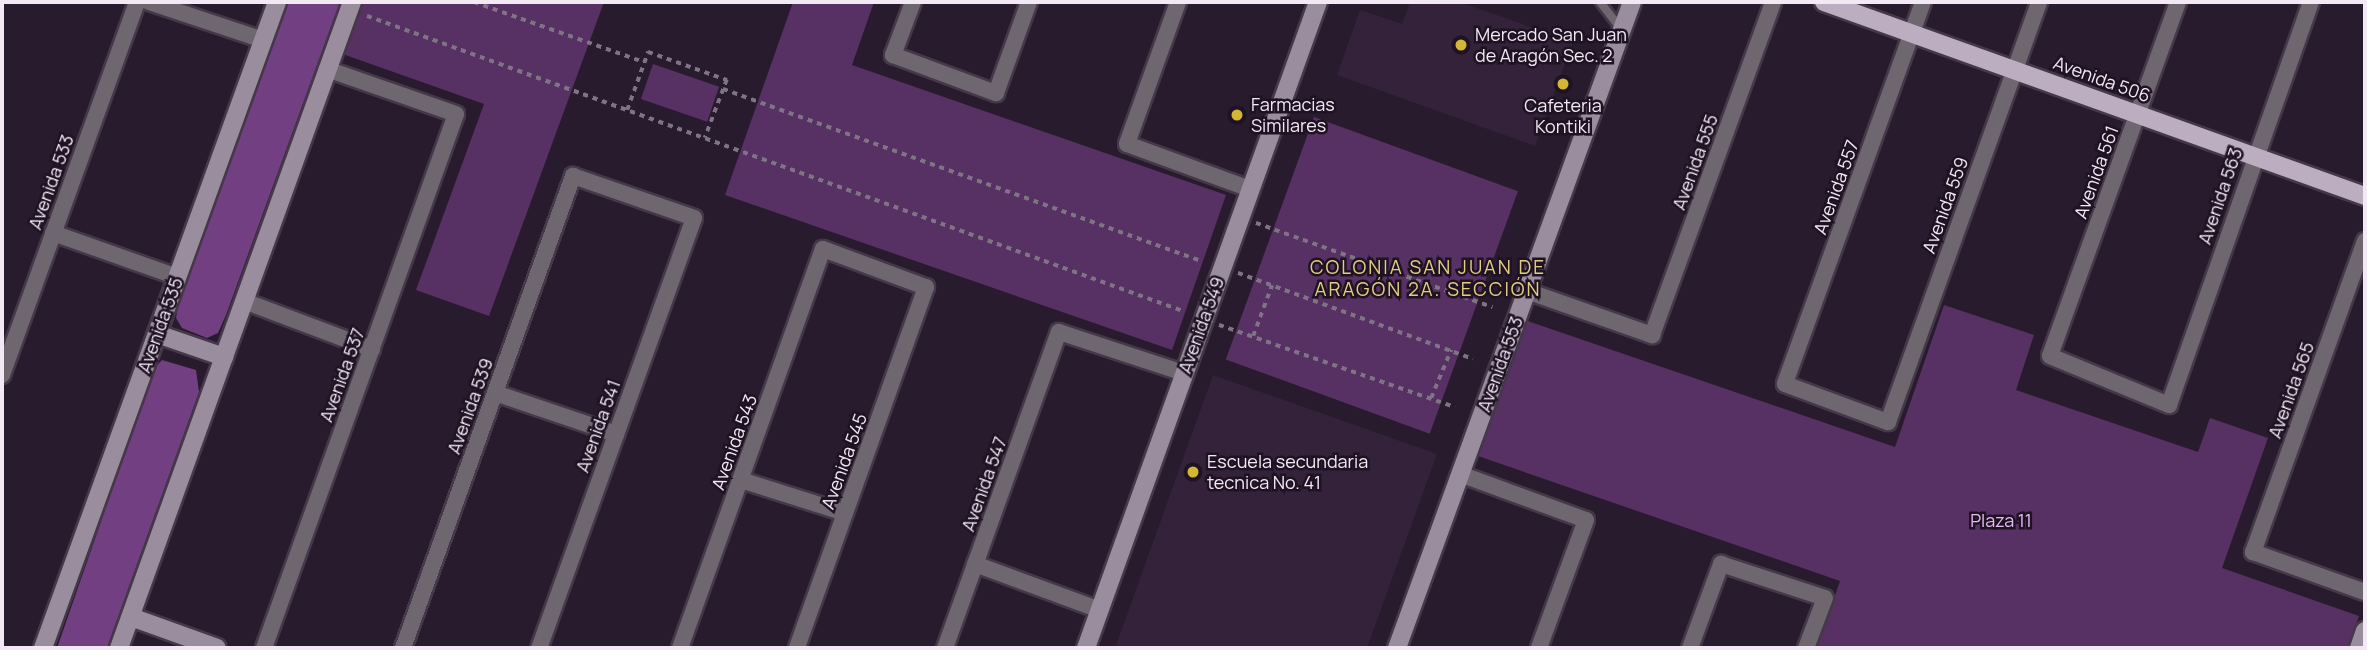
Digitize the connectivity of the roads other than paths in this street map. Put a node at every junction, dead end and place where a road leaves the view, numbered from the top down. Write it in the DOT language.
graph roads {
  1 [pos="137,2"];
  2 [pos="149,2"];
  3 [pos="276,2"];
  4 [pos="352,2"];
  5 [pos="913,2"];
  6 [pos="1029,2"];
  7 [pos="1178,2"];
  8 [pos="1318,2"];
  9 [pos="1600,2"];
  10 [pos="1632,2"];
  11 [pos="1773,2"];
  12 [pos="1824,2"];
  13 [pos="1923,2"];
  14 [pos="2039,2"];
  15 [pos="2178,2"];
  16 [pos="2311,2"];
  17 [pos="1622,30"];
  18 [pos="1912,33"];
  19 [pos="263,40"];
  20 [pos="327,69"];
  21 [pos="2015,70"];
  22 [pos="2138,114"];
  23 [pos="2254,156"];
  24 [pos="1250,189"];
  25 [pos="2365,197"];
  26 [pos="694,218"];
  27 [pos="53,233"];
  28 [pos="2365,241"];
  29 [pos="177,277"];
  30 [pos="926,287"];
  31 [pos="1527,290"];
  32 [pos="244,301"];
  33 [pos="157,334"];
  34 [pos="372,349"];
  35 [pos="224,357"];
  36 [pos="1184,373"];
  37 [pos="2,375"];
  38 [pos="495,393"];
  39 [pos="2169,405"];
  40 [pos="1888,422"];
  41 [pos="616,434"];
  42 [pos="1460,474"];
  43 [pos="741,480"];
  44 [pos="845,513"];
  45 [pos="975,564"];
  46 [pos="2365,592"];
  47 [pos="1100,610"];
  48 [pos="131,617"];
  49 [pos="2365,631"];
  50 [pos="43,648"];
  51 [pos="119,648"];
  52 [pos="217,648"];
  53 [pos="264,648"];
  54 [pos="403,648"];
  55 [pos="539,648"];
  56 [pos="680,648"];
  57 [pos="797,648"];
  58 [pos="945,648"];
  59 [pos="1086,648"];
  60 [pos="1397,648"];
  61 [pos="1539,648"];
  62 [pos="1690,648"];
  63 [pos="1806,648"];
  64 [pos="2359,648"];
  1 -- 27 [label="street, Avenida 533"];
  2 -- 19 [label="street"];
  3 -- 19 [label="street, Avenida 535"];
  4 -- 20 [label="street"];
  5 -- 6 [label="street"];
  7 -- 24 [label="street"];
  8 -- 24 [label="street, Avenida 549"];
  9 -- 17 [label="lane"];
  10 -- 17 [label="street, Avenida 553"];
  11 -- 31 [label="street, Avenida 555"];
  12 -- 18 [label="main road, Avenida 506"];
  13 -- 18 [label="street, Avenida 557"];
  14 -- 21 [label="street, Avenida 559"];
  15 -- 22 [label="street, Avenida 561"];
  16 -- 23 [label="street, Avenida 563"];
  17 -- 31 [label="street, Avenida 553"];
  18 -- 21 [label="main road, Avenida 506"];
  18 -- 40 [label="street, Avenida 557"];
  19 -- 29 [label="street, Avenida 535"];
  20 -- 32 [label="street"];
  20 -- 34 [label="street, Avenida 537"];
  21 -- 22 [label="main road, Avenida 506"];
  21 -- 40 [label="street, Avenida 559"];
  22 -- 23 [label="main road, Avenida 506"];
  22 -- 39 [label="street, Avenida 561"];
  23 -- 25 [label="main road, Avenida 506"];
  23 -- 39 [label="street, Avenida 563"];
  24 -- 36 [label="street, Avenida 549"];
  26 -- 38 [label="street, Avenida 539"];
  26 -- 41 [label="street, Avenida 541"];
  27 -- 29 [label="street"];
  27 -- 37 [label="street, Avenida 533"];
  28 -- 46 [label="street, Avenida 565"];
  29 -- 33 [label="street, Avenida 535"];
  30 -- 43 [label="street, Avenida 543"];
  30 -- 44 [label="street, Avenida 545"];
  31 -- 42 [label="street, Avenida 553"];
  32 -- 34 [label="street"];
  32 -- 35 [label="street"];
  33 -- 35 [label="street"];
  33 -- 50 [label="street, Avenida 535"];
  34 -- 53 [label="street, Avenida 537"];
  35 -- 48 [label="street"];
  36 -- 45 [label="street, Avenida 547"];
  36 -- 47 [label="street, Avenida 549"];
  38 -- 41 [label="street"];
  38 -- 54 [label="street, Avenida 539"];
  41 -- 55 [label="street, Avenida 541"];
  42 -- 60 [label="street, Avenida 553"];
  42 -- 61 [label="street"];
  43 -- 44 [label="street"];
  43 -- 56 [label="street, Avenida 543"];
  44 -- 57 [label="street, Avenida 545"];
  45 -- 47 [label="street"];
  45 -- 58 [label="street, Avenida 547"];
  47 -- 59 [label="street, Avenida 549"];
  48 -- 51 [label="street"];
  48 -- 52 [label="street"];
  49 -- 64 [label="street"];
  62 -- 63 [label="street"];
}
